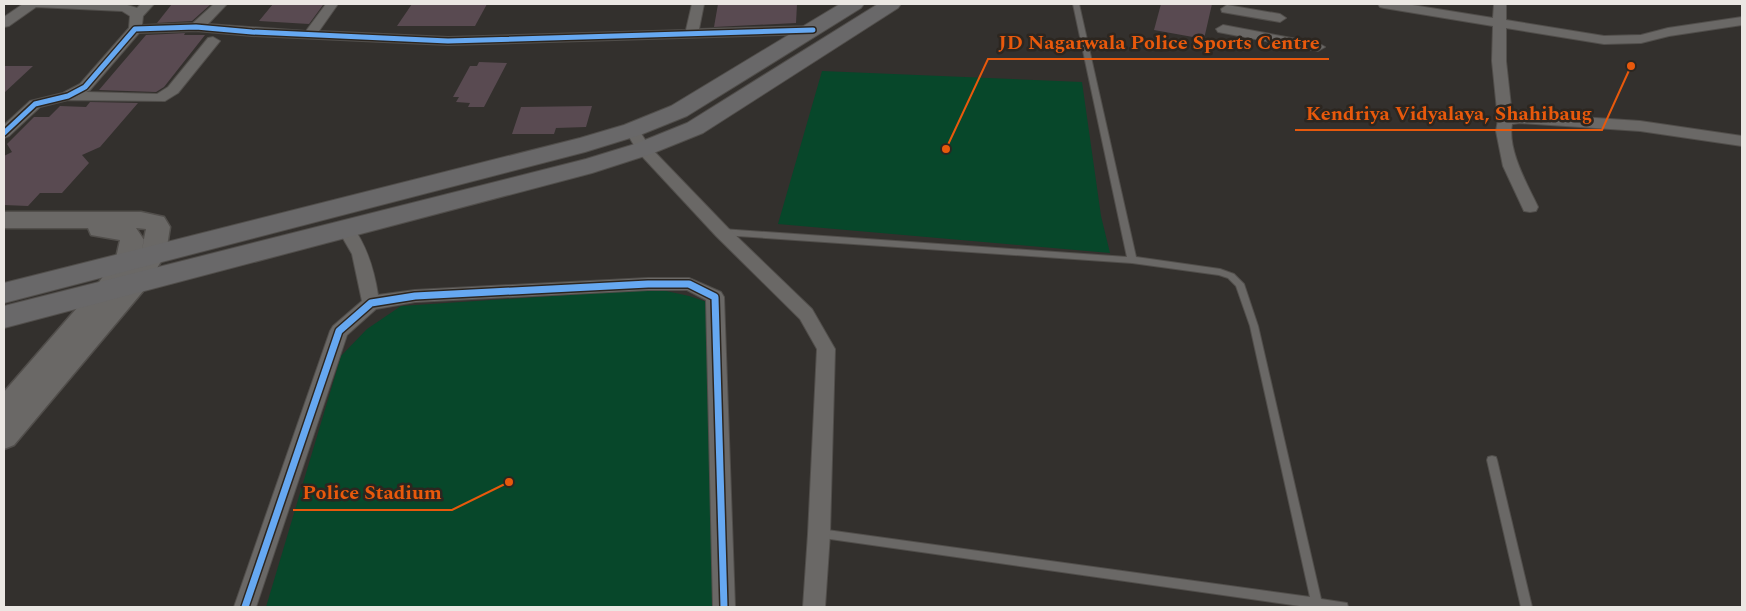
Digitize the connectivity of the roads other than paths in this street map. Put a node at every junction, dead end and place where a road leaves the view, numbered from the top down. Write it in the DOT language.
graph roads {
  1 [pos="30,4"];
  2 [pos="40,4"];
  3 [pos="148,4"];
  4 [pos="221,4"];
  5 [pos="332,4"];
  6 [pos="698,4"];
  7 [pos="854,4"];
  8 [pos="891,4"];
  9 [pos="1076,4"];
  10 [pos="1282,4"];
  11 [pos="1384,4"];
  12 [pos="1500,4"];
  13 [pos="1227,9"];
  14 [pos="137,15"];
  15 [pos="1280,18"];
  16 [pos="1742,21"];
  17 [pos="1498,22"];
  18 [pos="4,23"];
  19 [pos="196,27"];
  20 [pos="135,29"];
  21 [pos="1223,29"];
  22 [pos="813,30"];
  23 [pos="692,33"];
  24 [pos="310,34"];
  25 [pos="1276,39"];
  26 [pos="213,41"];
  27 [pos="1318,47"];
  28 [pos="68,96"];
  29 [pos="1505,120"];
  30 [pos="4,133"];
  31 [pos="638,139"];
  32 [pos="1742,142"];
  33 [pos="1530,207"];
  34 [pos="4,220"];
  35 [pos="4,228"];
  36 [pos="346,228"];
  37 [pos="722,232"];
  38 [pos="154,253"];
  39 [pos="1132,260"];
  40 [pos="132,272"];
  41 [pos="106,291"];
  42 [pos="4,293"];
  43 [pos="371,303"];
  44 [pos="4,317"];
  45 [pos="4,411"];
  46 [pos="4,437"];
  47 [pos="1492,460"];
  48 [pos="819,534"];
  49 [pos="1317,604"];
  50 [pos="245,607"];
  51 [pos="724,607"];
  52 [pos="814,607"];
  53 [pos="1343,607"];
  54 [pos="1527,607"];
  1 -- 18 [label="street"];
  2 -- 14 [label="street"];
  3 -- 14 [label="street"];
  4 -- 19 [label="street"];
  5 -- 24 [label="street"];
  6 -- 23 [label="street"];
  7 -- 22 [label="main road"];
  8 -- 31 [label="main road"];
  9 -- 39 [label="lane"];
  10 -- 15 [label="street"];
  11 -- 17 [label="street"];
  12 -- 17 [label="street"];
  13 -- 15 [label="street"];
  14 -- 20 [label="street"];
  15 -- 25 [label="street"];
  16 -- 17 [label="street"];
  17 -- 29 [label="street"];
  19 -- 20 [label="street"];
  19 -- 24 [label="street"];
  20 -- 28 [label="street"];
  21 -- 25 [label="street"];
  22 -- 23 [label="street"];
  22 -- 31 [label="main road"];
  23 -- 24 [label="street"];
  25 -- 27 [label="street"];
  26 -- 28 [label="street"];
  28 -- 30 [label="street"];
  29 -- 32 [label="street"];
  29 -- 33 [label="street"];
  31 -- 36 [label="main road"];
  31 -- 37 [label="street"];
  31 -- 38 [label="main road"];
  34 -- 38 [label="main road"];
  35 -- 40 [label="main road"];
  36 -- 40 [label="main road"];
  36 -- 43 [label="street"];
  37 -- 39 [label="lane"];
  37 -- 48 [label="street"];
  38 -- 40 [label="main road"];
  39 -- 49 [label="lane"];
  40 -- 41 [label="main road"];
  40 -- 42 [label="main road"];
  40 -- 46 [label="main road"];
  41 -- 44 [label="main road"];
  41 -- 45 [label="main road"];
  43 -- 50 [label="street"];
  43 -- 51 [label="street"];
  47 -- 54 [label="lane"];
  48 -- 49 [label="lane"];
  48 -- 52 [label="street"];
  49 -- 53 [label="lane"];
}
